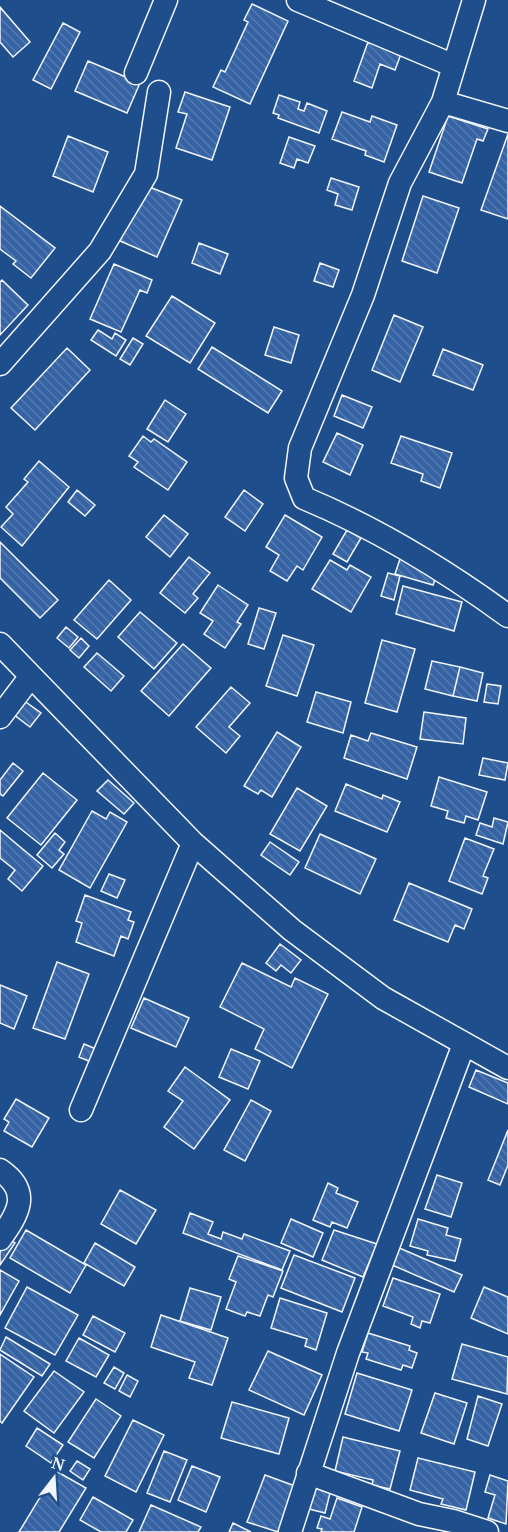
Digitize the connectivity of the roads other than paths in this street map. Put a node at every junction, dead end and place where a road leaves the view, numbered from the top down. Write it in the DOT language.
graph roads {
  1 [pos="166,0"];
  2 [pos="298,0"];
  3 [pos="474,0"];
  4 [pos="452,65"];
  5 [pos="136,73"];
  6 [pos="159,92"];
  7 [pos="443,102"];
  8 [pos="508,121"];
  9 [pos="0,364"];
  10 [pos="508,616"];
  11 [pos="0,644"];
  12 [pos="31,676"];
  13 [pos="0,717"];
  14 [pos="193,843"];
  15 [pos="464,1044"];
  16 [pos="508,1068"];
  17 [pos="81,1110"];
  18 [pos="0,1170"];
  19 [pos="0,1239"];
  20 [pos="308,1473"];
  21 [pos="451,1526"];
  22 [pos="290,1532"];
  23 [pos="487,1532"];
  1 -- 5 [label="street"];
  2 -- 4 [label="street"];
  3 -- 4 [label="street"];
  4 -- 7 [label="street"];
  6 -- 9 [label="street"];
  7 -- 8 [label="street"];
  7 -- 10 [label="street"];
  11 -- 12 [label="street"];
  12 -- 13 [label="street"];
  12 -- 14 [label="street"];
  14 -- 15 [label="street"];
  14 -- 17 [label="street"];
  15 -- 16 [label="street"];
  15 -- 20 [label="street"];
  18 -- 19 [label="street"];
  20 -- 21 [label="street"];
  20 -- 22 [label="street"];
  21 -- 23 [label="street"];
}
